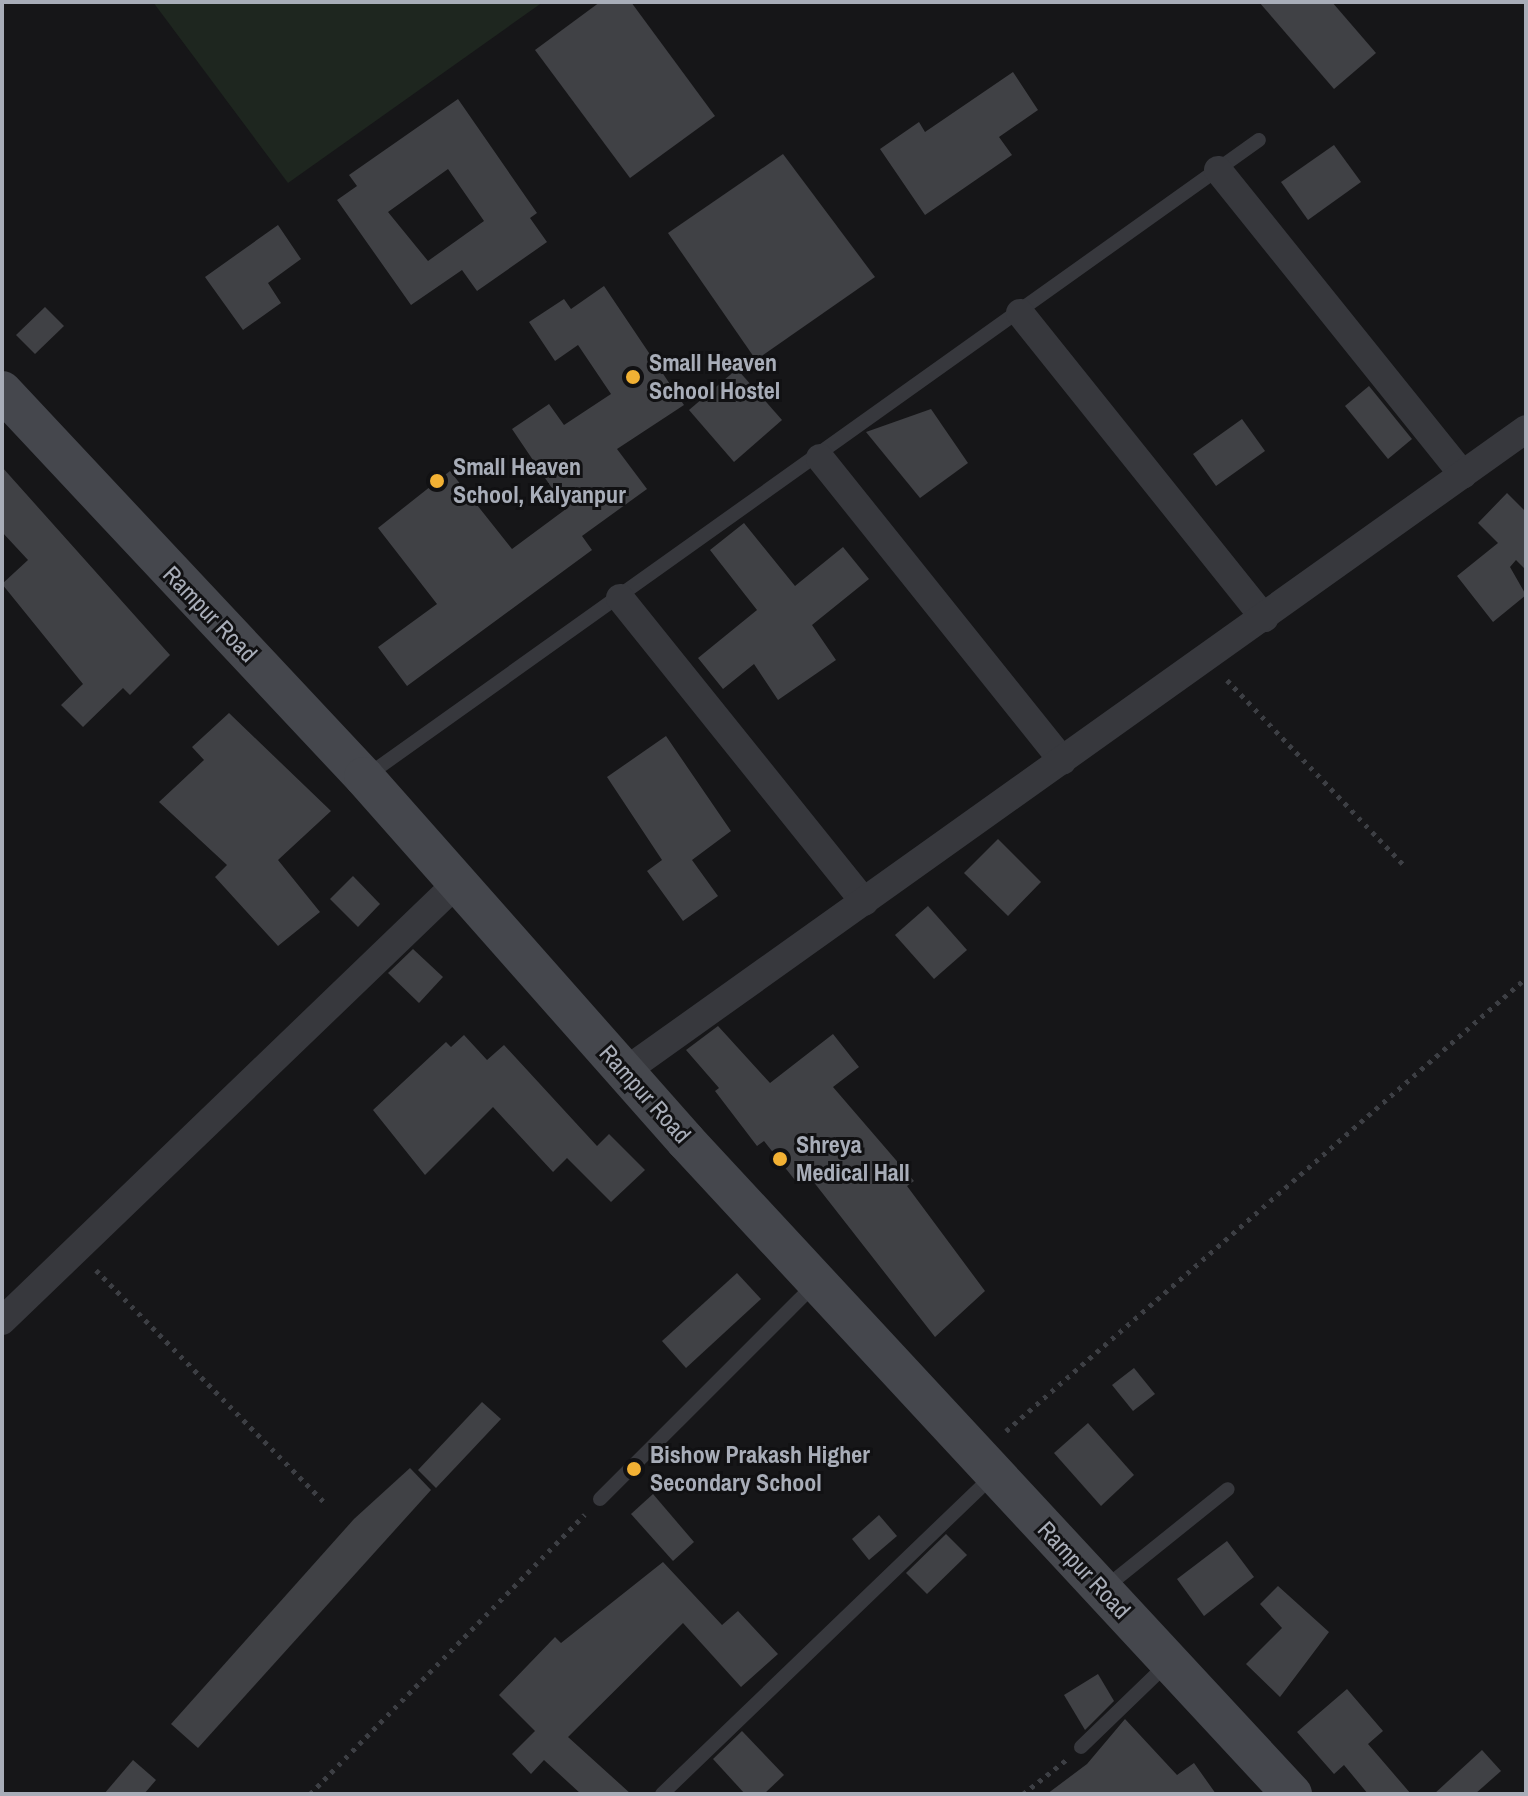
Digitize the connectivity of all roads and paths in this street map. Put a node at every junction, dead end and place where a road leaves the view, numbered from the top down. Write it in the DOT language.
graph roads {
  1 [pos="1259,140"];
  2 [pos="1218,170"];
  3 [pos="1020,313"];
  4 [pos="2,391"];
  5 [pos="1526,429"];
  6 [pos="820,458"];
  7 [pos="1463,475"];
  8 [pos="620,598"];
  9 [pos="1264,618"];
  10 [pos="1207,659"];
  11 [pos="1063,761"];
  12 [pos="364,777"];
  13 [pos="1403,864"];
  14 [pos="456,884"];
  15 [pos="864,902"];
  16 [pos="1526,978"];
  17 [pos="624,1072"];
  18 [pos="76,1250"];
  19 [pos="818,1282"];
  20 [pos="7,1306"];
  21 [pos="987,1465"];
  22 [pos="1228,1489"];
  23 [pos="600,1499"];
  24 [pos="327,1505"];
  25 [pos="1103,1590"];
  26 [pos="1169,1662"];
  27 [pos="1081,1747"];
  28 [pos="310,1794"];
  29 [pos="662,1794"];
  30 [pos="1023,1794"];
  31 [pos="1292,1794"];
  1 -- 2 [label="lane"];
  2 -- 3 [label="lane"];
  2 -- 7 [label="street"];
  3 -- 6 [label="lane"];
  3 -- 9 [label="street"];
  4 -- 12 [label="main road, Rampur Road"];
  5 -- 7 [label="street"];
  6 -- 8 [label="lane"];
  6 -- 11 [label="street"];
  7 -- 9 [label="street"];
  8 -- 12 [label="lane"];
  8 -- 15 [label="street"];
  9 -- 10 [label="street"];
  10 -- 11 [label="street"];
  10 -- 13 [label="path"];
  11 -- 15 [label="street"];
  12 -- 14 [label="main road, Rampur Road"];
  14 -- 17 [label="main road, Rampur Road"];
  14 -- 18 [label="street"];
  15 -- 17 [label="street"];
  16 -- 21 [label="path"];
  17 -- 19 [label="main road, Rampur Road"];
  18 -- 20 [label="street"];
  18 -- 24 [label="path"];
  19 -- 21 [label="main road, Rampur Road"];
  19 -- 23 [label="lane"];
  21 -- 25 [label="main road, Rampur Road"];
  21 -- 29 [label="lane"];
  22 -- 25 [label="lane"];
  23 -- 28 [label="path"];
  25 -- 26 [label="main road, Rampur Road"];
  26 -- 27 [label="lane"];
  26 -- 31 [label="main road, Rampur Road"];
  27 -- 30 [label="path"];
}
